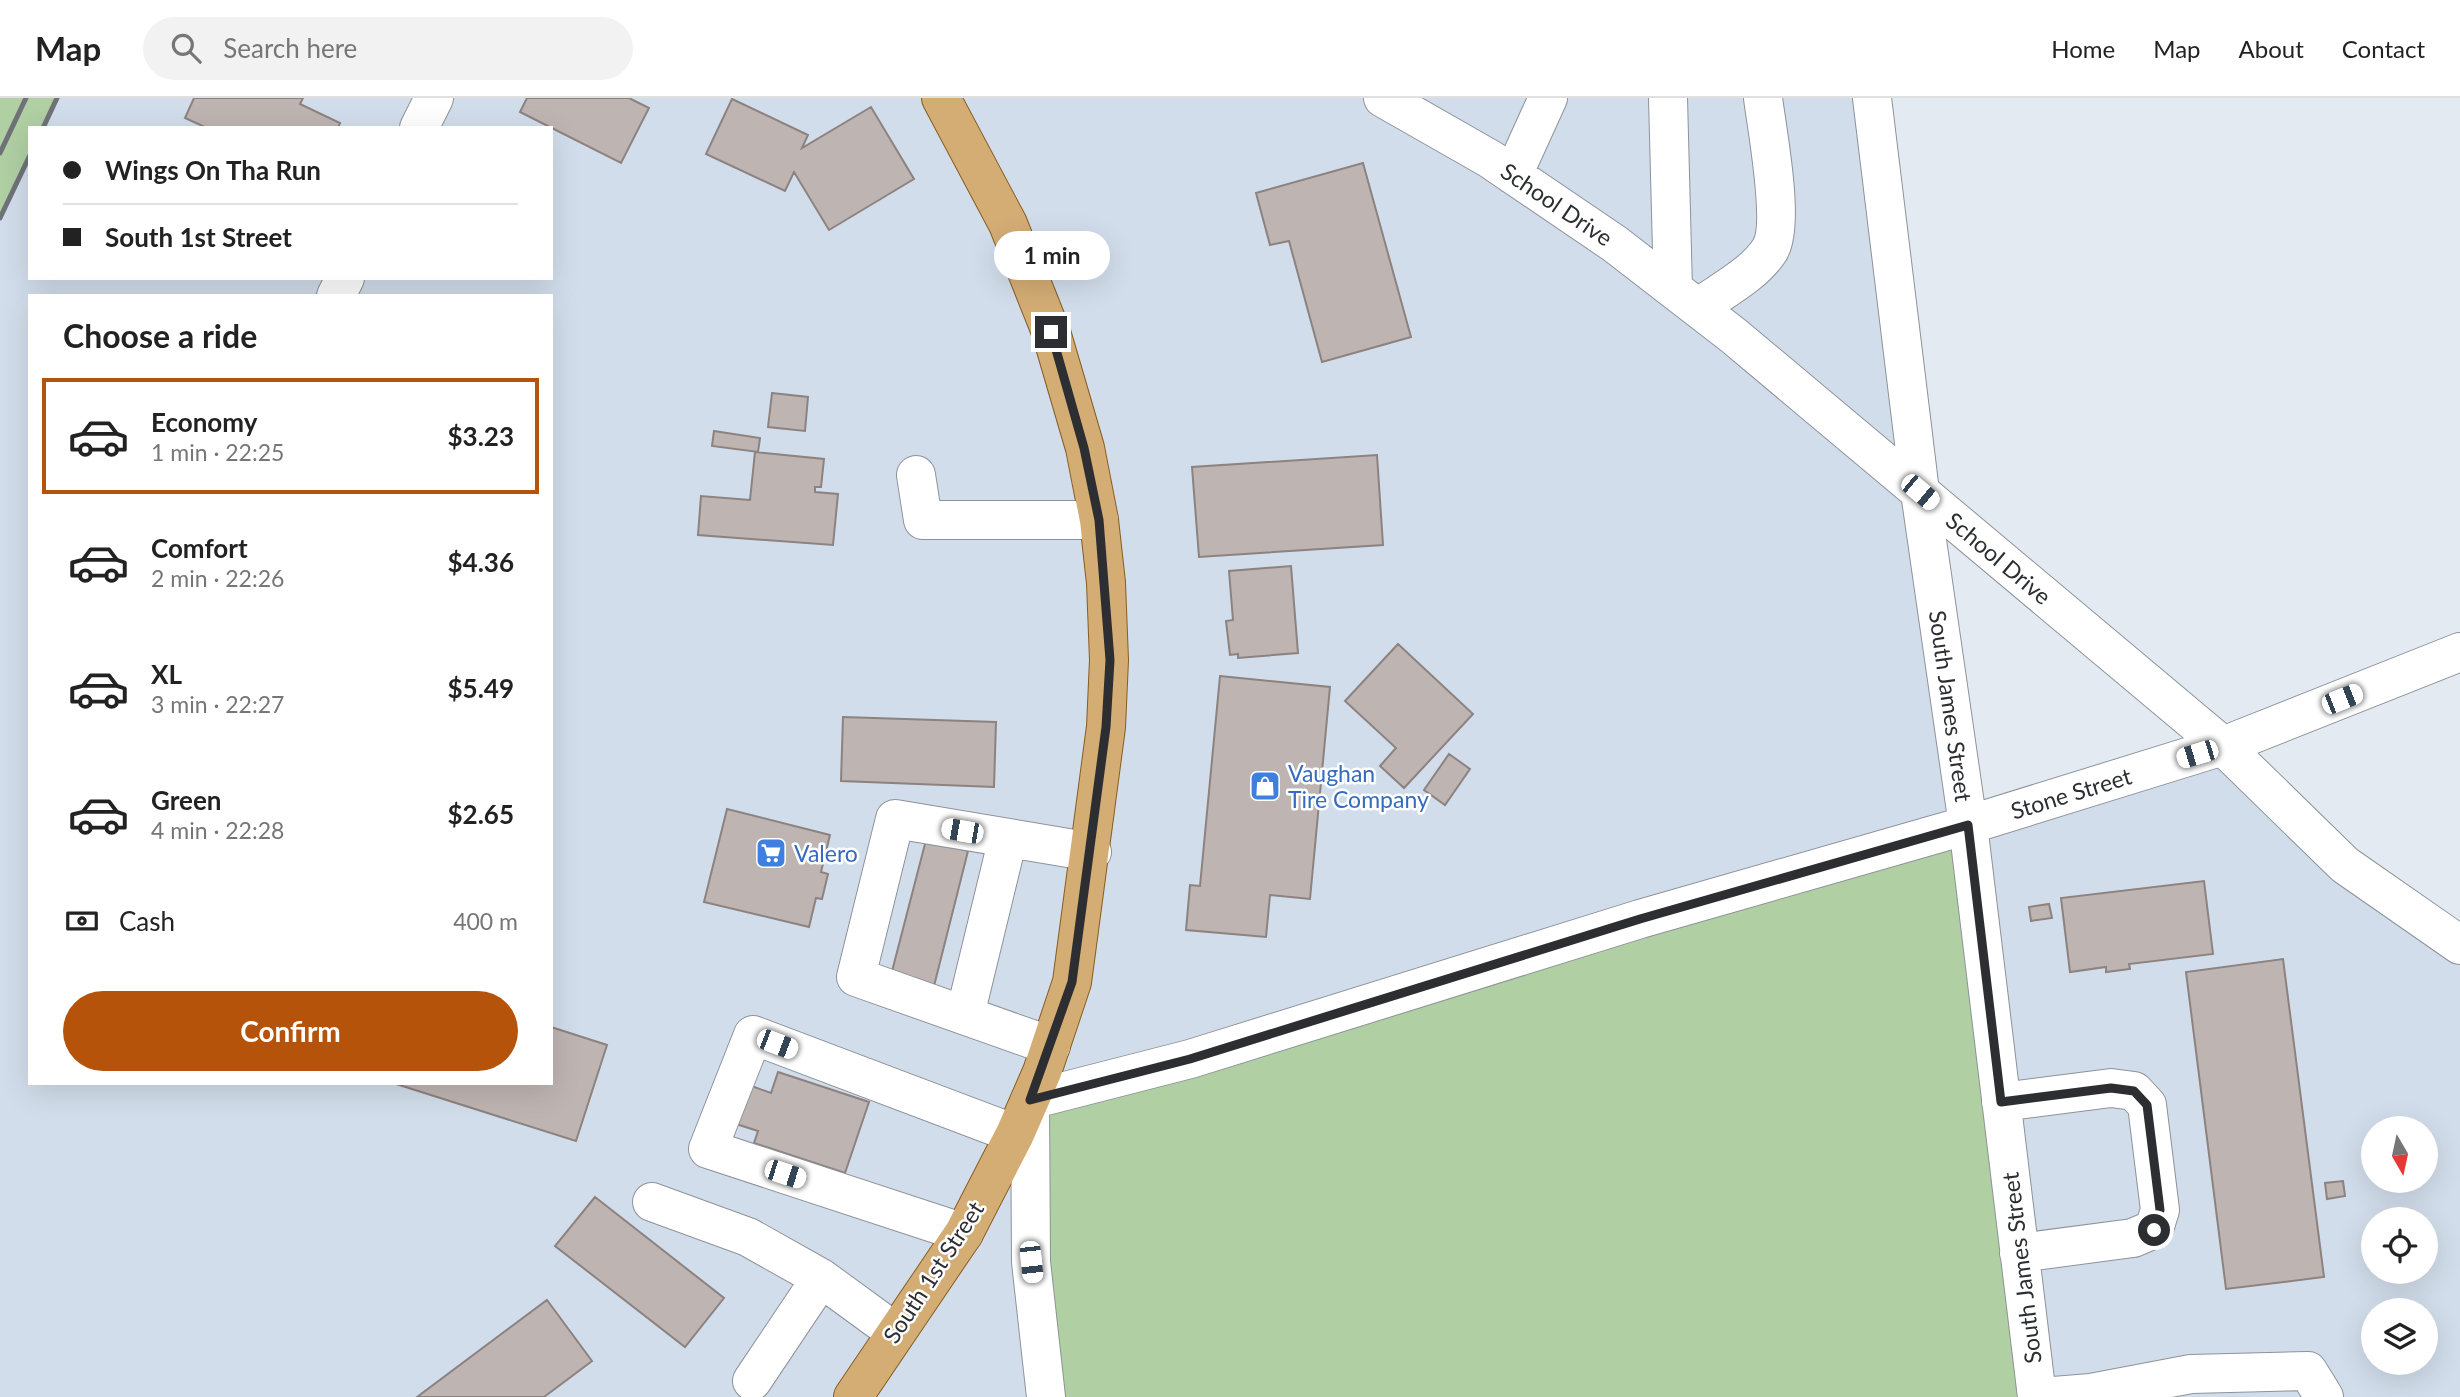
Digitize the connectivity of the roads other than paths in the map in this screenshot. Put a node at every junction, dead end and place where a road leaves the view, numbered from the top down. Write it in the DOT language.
graph roads {
  1 [pos="434,98"];
  2 [pos="941,98"];
  3 [pos="1383,98"];
  4 [pos="1548,98"];
  5 [pos="1668,98"];
  6 [pos="1763,98"];
  7 [pos="1872,98"];
  8 [pos="1429,110"];
  9 [pos="420,126"];
  10 [pos="1513,175"];
  11 [pos="1686,298"];
  12 [pos="916,475"];
  13 [pos="1920,492"];
  14 [pos="1099,520"];
  15 [pos="2460,652"];
  16 [pos="2223,746"];
  17 [pos="1968,825"];
  18 [pos="1008,838"];
  19 [pos="1091,852"];
  20 [pos="2460,945"];
  21 [pos="965,1016"];
  22 [pos="1051,1046"];
  23 [pos="2001,1102"];
  24 [pos="1023,1117"];
  25 [pos="652,1202"];
  26 [pos="964,1233"];
  27 [pos="2019,1253"];
  28 [pos="821,1278"];
  29 [pos="895,1332"];
  30 [pos="752,1381"];
  31 [pos="853,1397"];
  32 [pos="1046,1397"];
  33 [pos="2039,1397"];
  34 [pos="2324,1397"];
  1 -- 9 [label="street"];
  2 -- 14 [label="main road, South 1st Street"];
  3 -- 8 [label="street, School Drive"];
  4 -- 10 [label="street"];
  5 -- 11 [label="street"];
  6 -- 11 [label="street"];
  7 -- 13 [label="street, South James Street"];
  8 -- 10 [label="street, School Drive"];
  10 -- 11 [label="street, School Drive"];
  11 -- 13 [label="street, School Drive"];
  12 -- 14 [label="street"];
  13 -- 16 [label="street, School Drive"];
  13 -- 17 [label="street, South James Street"];
  14 -- 19 [label="main road, South 1st Street"];
  15 -- 16 [label="street, Stone Street"];
  16 -- 17 [label="street, Stone Street"];
  16 -- 20 [label="street, School Drive"];
  17 -- 23 [label="street, South James Street"];
  17 -- 24 [label="street, Stone Street"];
  18 -- 19 [label="street"];
  18 -- 21 [label="street"];
  18 -- 21 [label="street"];
  19 -- 22 [label="main road, South 1st Street"];
  21 -- 22 [label="street"];
  22 -- 24 [label="main road, South 1st Street"];
  23 -- 27 [label="street, South James Street"];
  23 -- 27 [label="street"];
  24 -- 26 [label="main road, South 1st Street"];
  24 -- 26 [label="street"];
  24 -- 32 [label="street"];
  25 -- 28 [label="street"];
  26 -- 29 [label="main road, South 1st Street"];
  27 -- 33 [label="street, South James Street"];
  28 -- 29 [label="street"];
  28 -- 30 [label="street"];
  29 -- 31 [label="main road, South 1st Street"];
  33 -- 34 [label="street"];
}
